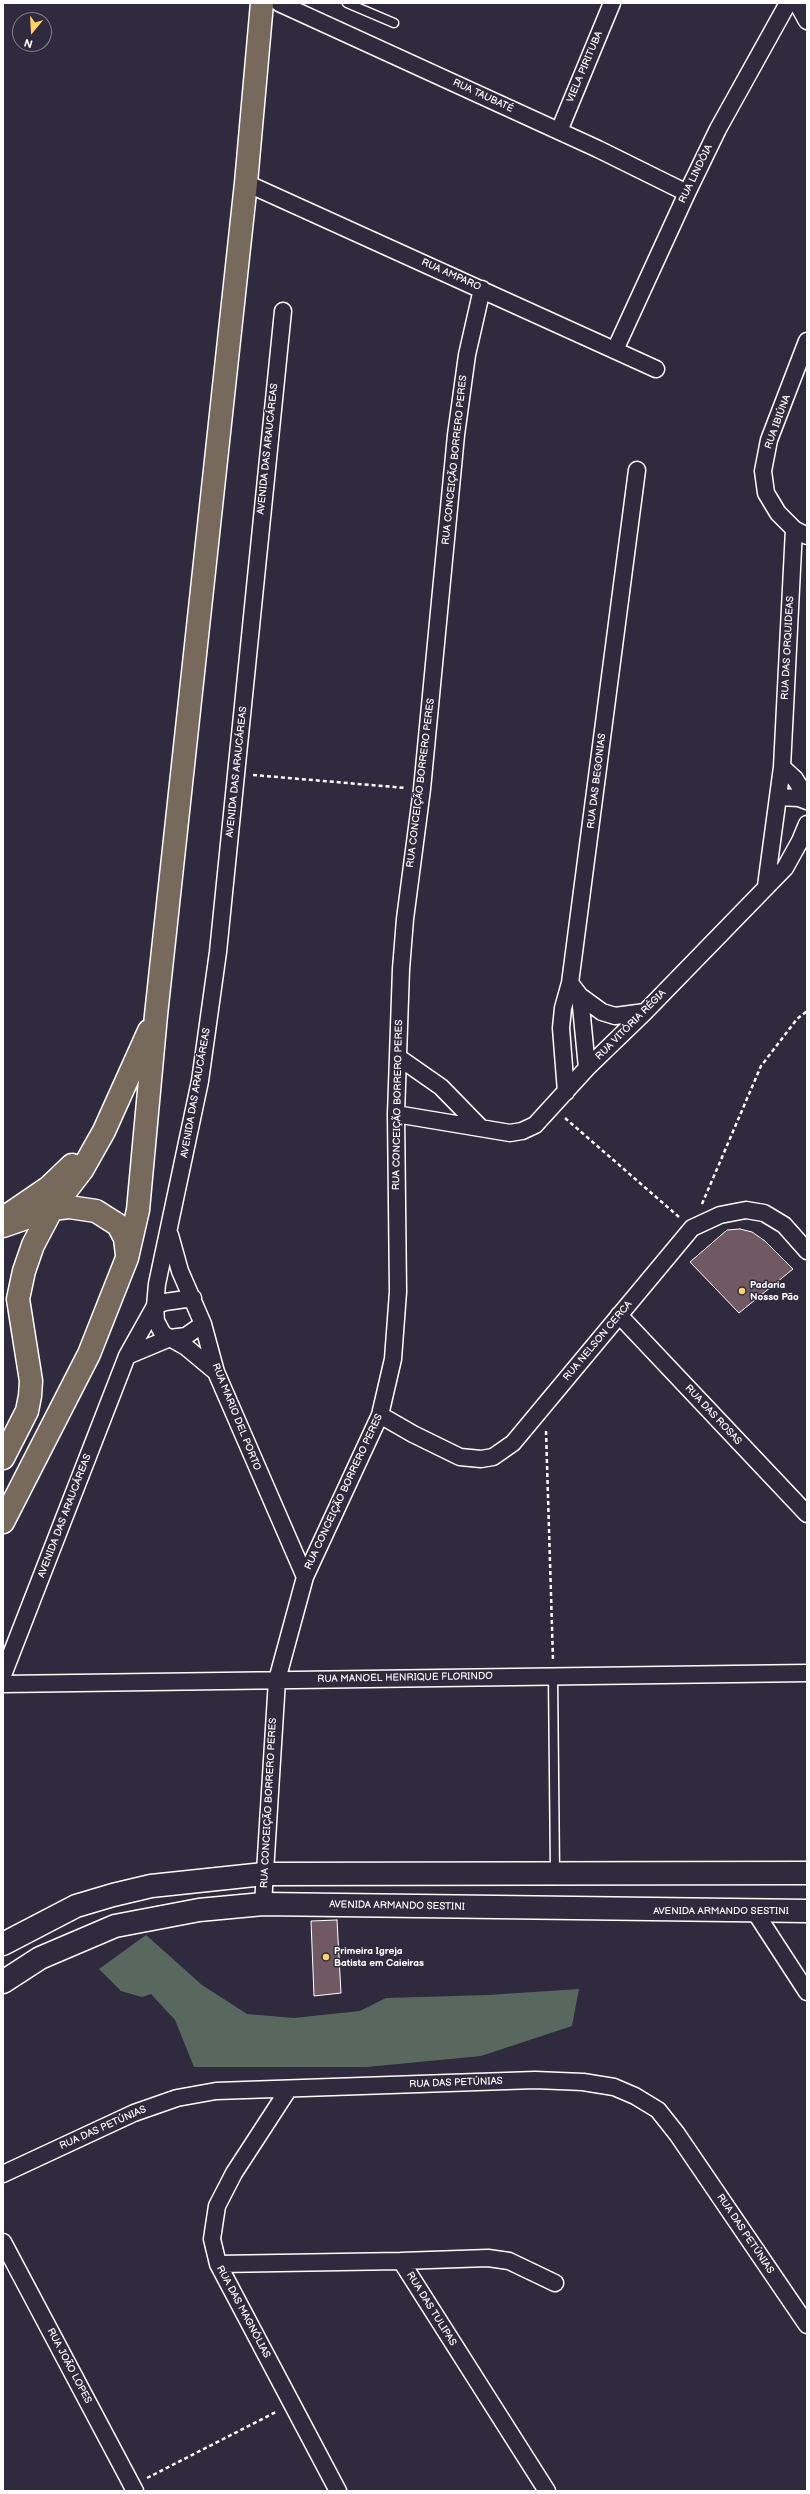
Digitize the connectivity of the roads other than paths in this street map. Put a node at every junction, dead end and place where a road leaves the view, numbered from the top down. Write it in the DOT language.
graph roads {
  1 [pos="262,3"];
  2 [pos="279,3"];
  3 [pos="347,3"];
  4 [pos="612,3"];
  5 [pos="788,3"];
  6 [pos="796,3"];
  7 [pos="807,21"];
  8 [pos="394,23"];
  9 [pos="559,131"];
  10 [pos="246,183"];
  11 [pos="687,193"];
  12 [pos="482,289"];
  13 [pos="283,310"];
  14 [pos="807,341"];
  15 [pos="615,350"];
  16 [pos="656,369"];
  17 [pos="637,470"];
  18 [pos="801,532"];
  19 [pos="782,767"];
  20 [pos="778,797"];
  21 [pos="807,799"];
  22 [pos="807,824"];
  23 [pos="774,835"];
  24 [pos="804,840"];
  25 [pos="766,886"];
  26 [pos="575,989"];
  27 [pos="645,1012"];
  28 [pos="156,1015"];
  29 [pos="398,1057"];
  30 [pos="587,1068"];
  31 [pos="566,1092"];
  32 [pos="396,1114"];
  33 [pos="481,1128"];
  34 [pos="104,1131"];
  35 [pos="52,1209"];
  36 [pos="3,1217"];
  37 [pos="3,1226"];
  38 [pos="170,1230"];
  39 [pos="807,1251"];
  40 [pos="127,1258"];
  41 [pos="193,1298"];
  42 [pos="155,1306"];
  43 [pos="3,1314"];
  44 [pos="619,1315"];
  45 [pos="203,1324"];
  46 [pos="170,1338"];
  47 [pos="25,1347"];
  48 [pos="127,1356"];
  49 [pos="216,1372"];
  50 [pos="380,1415"];
  51 [pos="3,1458"];
  52 [pos="807,1514"];
  53 [pos="3,1522"];
  54 [pos="304,1577"];
  55 [pos="807,1673"];
  56 [pos="3,1675"];
  57 [pos="553,1676"];
  58 [pos="277,1680"];
  59 [pos="3,1684"];
  60 [pos="556,1873"];
  61 [pos="807,1873"];
  62 [pos="264,1874"];
  63 [pos="263,1904"];
  64 [pos="807,1911"];
  65 [pos="755,1912"];
  66 [pos="4,1942"];
  67 [pos="3,1982"];
  68 [pos="807,1992"];
  69 [pos="288,2090"];
  70 [pos="3,2174"];
  71 [pos="3,2242"];
  72 [pos="401,2261"];
  73 [pos="218,2264"];
  74 [pos="555,2283"];
  75 [pos="807,2325"];
  76 [pos="134,2488"];
  77 [pos="338,2491"];
  78 [pos="547,2491"];
  1 -- 10 [label="main road"];
  2 -- 9 [label="street, RUA TAUBATÉ"];
  3 -- 8 [label="lane"];
  4 -- 9 [label="street, VIELA PIRITUBA"];
  5 -- 11 [label="street, RUA LINDÓIA"];
  6 -- 7 [label="street"];
  9 -- 11 [label="street, RUA TAUBATÉ"];
  10 -- 12 [label="street, RUA AMPARO"];
  10 -- 28 [label="main road"];
  11 -- 15 [label="street, RUA LINDÓIA"];
  12 -- 15 [label="street, RUA AMPARO"];
  12 -- 29 [label="street, RUA CONCEIÇÃO BORRERO PERES"];
  13 -- 38 [label="street, AVENIDA DAS ARAUCÁREAS"];
  14 -- 18 [label="street, RUA IBIÚNA"];
  15 -- 16 [label="street, RUA AMPARO"];
  17 -- 26 [label="street, RUA DAS BEGONIAS"];
  18 -- 19 [label="street, RUA DAS ORQUIDEAS"];
  19 -- 20 [label="street, RUA DAS ORQUIDEAS"];
  19 -- 21 [label="street"];
  20 -- 21 [label="street"];
  20 -- 23 [label="street"];
  22 -- 24 [label="street, RUA VITÓRIA RÉGIA"];
  23 -- 24 [label="street"];
  23 -- 25 [label="street"];
  24 -- 25 [label="street, RUA VITÓRIA RÉGIA"];
  25 -- 27 [label="street, RUA VITÓRIA RÉGIA"];
  26 -- 27 [label="street"];
  26 -- 30 [label="street, RUA DAS BEGONIAS"];
  26 -- 31 [label="street, RUA DAS BEGONIAS"];
  27 -- 30 [label="street, RUA VITÓRIA RÉGIA"];
  28 -- 34 [label="main road"];
  28 -- 40 [label="main road"];
  29 -- 32 [label="street, RUA CONCEIÇÃO BORRERO PERES"];
  29 -- 33 [label="street"];
  30 -- 31 [label="street, RUA VITÓRIA RÉGIA"];
  31 -- 33 [label="street, RUA VITÓRIA RÉGIA"];
  32 -- 33 [label="street, RUA VITÓRIA RÉGIA"];
  32 -- 50 [label="street, RUA CONCEIÇÃO BORRERO PERES"];
  34 -- 35 [label="main road"];
  34 -- 36 [label="main road"];
  35 -- 37 [label="main road"];
  35 -- 40 [label="main road"];
  35 -- 47 [label="main road"];
  38 -- 41 [label="street, RUA MARIO DEL PORTO"];
  38 -- 42 [label="street, AVENIDA DAS ARAUCÁREAS"];
  39 -- 44 [label="street, RUA NELSON CERCA"];
  40 -- 53 [label="main road"];
  41 -- 42 [label="street"];
  41 -- 45 [label="street, RUA MARIO DEL PORTO"];
  42 -- 46 [label="street"];
  42 -- 48 [label="street, AVENIDA DAS ARAUCÁREAS"];
  43 -- 47 [label="main road"];
  44 -- 50 [label="street, RUA NELSON CERCA"];
  44 -- 52 [label="street, RUA DAS ROSAS"];
  45 -- 46 [label="street"];
  45 -- 49 [label="street, RUA MARIO DEL PORTO"];
  46 -- 48 [label="street"];
  46 -- 49 [label="street"];
  47 -- 51 [label="main road"];
  48 -- 56 [label="street, AVENIDA DAS ARAUCÁREAS"];
  49 -- 54 [label="street, RUA MARIO DEL PORTO"];
  50 -- 54 [label="street, RUA CONCEIÇÃO BORRERO PERES"];
  54 -- 58 [label="street, RUA CONCEIÇÃO BORRERO PERES"];
  55 -- 57 [label="street, RUA MANOEL HENRIQUE FLORINDO"];
  57 -- 58 [label="street, RUA MANOEL HENRIQUE FLORINDO"];
  57 -- 60 [label="lane"];
  58 -- 59 [label="street, RUA MANOEL HENRIQUE FLORINDO"];
  58 -- 62 [label="street, RUA CONCEIÇÃO BORRERO PERES"];
  60 -- 61 [label="street"];
  60 -- 62 [label="street"];
  62 -- 63 [label="street, RUA CONCEIÇÃO BORRERO PERES"];
  62 -- 66 [label="street"];
  63 -- 65 [label="street, AVENIDA ARMANDO SESTINI"];
  63 -- 67 [label="street, AVENIDA ARMANDO SESTINI"];
  64 -- 65 [label="street, AVENIDA ARMANDO SESTINI"];
  65 -- 68 [label="street"];
  69 -- 70 [label="street, RUA DAS PETÚNIAS"];
  69 -- 73 [label="street, RUA DAS MAGNÓLIAS"];
  69 -- 75 [label="street, RUA DAS PETÚNIAS"];
  71 -- 76 [label="street, RUA JOÃO LOPES"];
  72 -- 73 [label="street, RUA DAS TULIPAS"];
  72 -- 74 [label="street"];
  72 -- 78 [label="street, RUA DAS TULIPAS"];
  73 -- 77 [label="street, RUA DAS MAGNÓLIAS"];
}
